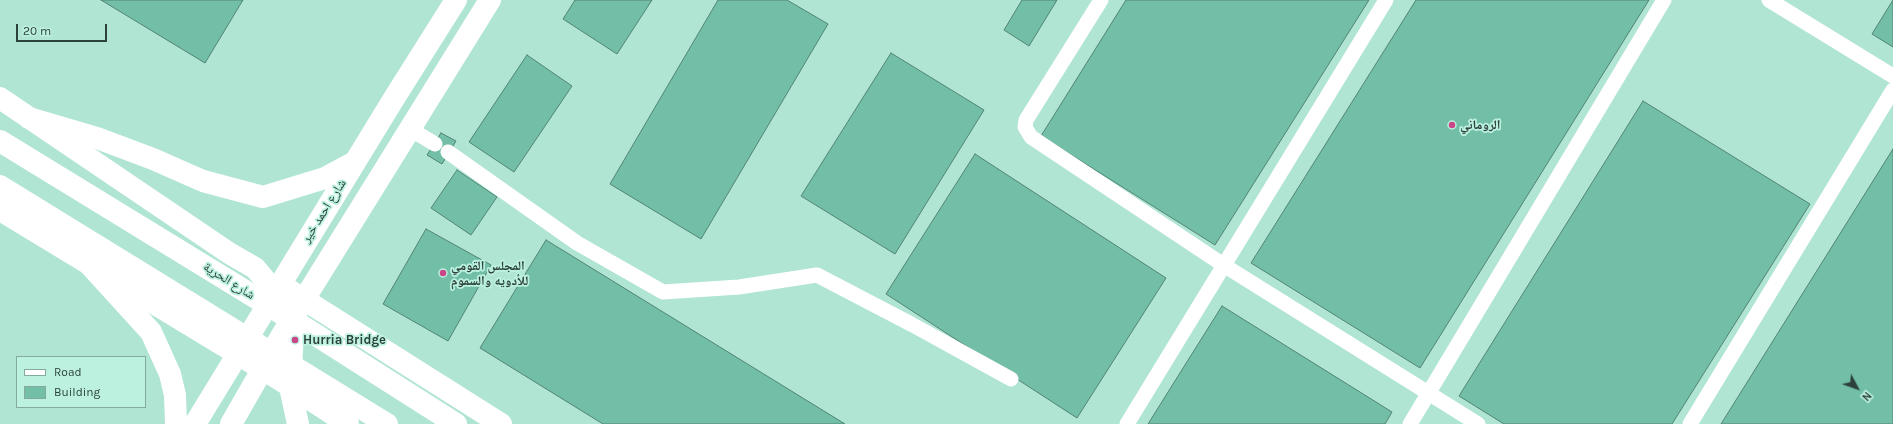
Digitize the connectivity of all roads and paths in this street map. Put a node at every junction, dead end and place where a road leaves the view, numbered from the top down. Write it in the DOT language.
graph roads {
  1 [pos="456,0"];
  2 [pos="490,0"];
  3 [pos="1101,0"];
  4 [pos="1386,0"];
  5 [pos="1664,0"];
  6 [pos="1769,0"];
  7 [pos="1893,76"];
  8 [pos="1893,90"];
  9 [pos="0,98"];
  10 [pos="30,118"];
  11 [pos="410,129"];
  12 [pos="0,141"];
  13 [pos="435,144"];
  14 [pos="448,152"];
  15 [pos="354,163"];
  16 [pos="0,186"];
  17 [pos="0,210"];
  18 [pos="90,264"];
  19 [pos="1225,266"];
  20 [pos="278,288"];
  21 [pos="299,307"];
  22 [pos="237,354"];
  23 [pos="262,370"];
  24 [pos="1011,380"];
  25 [pos="290,387"];
  26 [pos="1429,393"];
  27 [pos="176,424"];
  28 [pos="194,424"];
  29 [pos="231,424"];
  30 [pos="298,424"];
  31 [pos="348,424"];
  32 [pos="387,424"];
  33 [pos="456,424"];
  34 [pos="501,424"];
  35 [pos="1127,424"];
  36 [pos="1410,424"];
  37 [pos="1478,424"];
  38 [pos="1690,424"];
  1 -- 15 [label="main road, شارع احمد خير"];
  2 -- 11 [label="main road"];
  3 -- 19 [label="lane"];
  4 -- 19 [label="lane"];
  5 -- 26 [label="lane"];
  6 -- 7 [label="lane"];
  8 -- 38 [label="lane"];
  9 -- 10 [label="main road"];
  10 -- 15 [label="main road"];
  10 -- 20 [label="main road"];
  11 -- 13 [label="lane"];
  11 -- 21 [label="main road"];
  12 -- 33 [label="main road, شارع الحرية"];
  14 -- 24 [label="lane"];
  15 -- 20 [label="main road, شارع احمد خير"];
  16 -- 32 [label="main road"];
  17 -- 18 [label="main road"];
  18 -- 22 [label="main road"];
  18 -- 27 [label="main road"];
  19 -- 26 [label="lane"];
  19 -- 35 [label="lane"];
  20 -- 21 [label="main road"];
  20 -- 22 [label="main road, شارع احمد خير"];
  21 -- 23 [label="main road"];
  21 -- 25 [label="main road"];
  21 -- 34 [label="main road"];
  22 -- 23 [label="main road"];
  22 -- 28 [label="main road, شارع احمد خير"];
  23 -- 25 [label="main road"];
  23 -- 29 [label="main road"];
  25 -- 30 [label="main road"];
  25 -- 31 [label="main road"];
  26 -- 36 [label="lane"];
  26 -- 37 [label="lane"];
}
